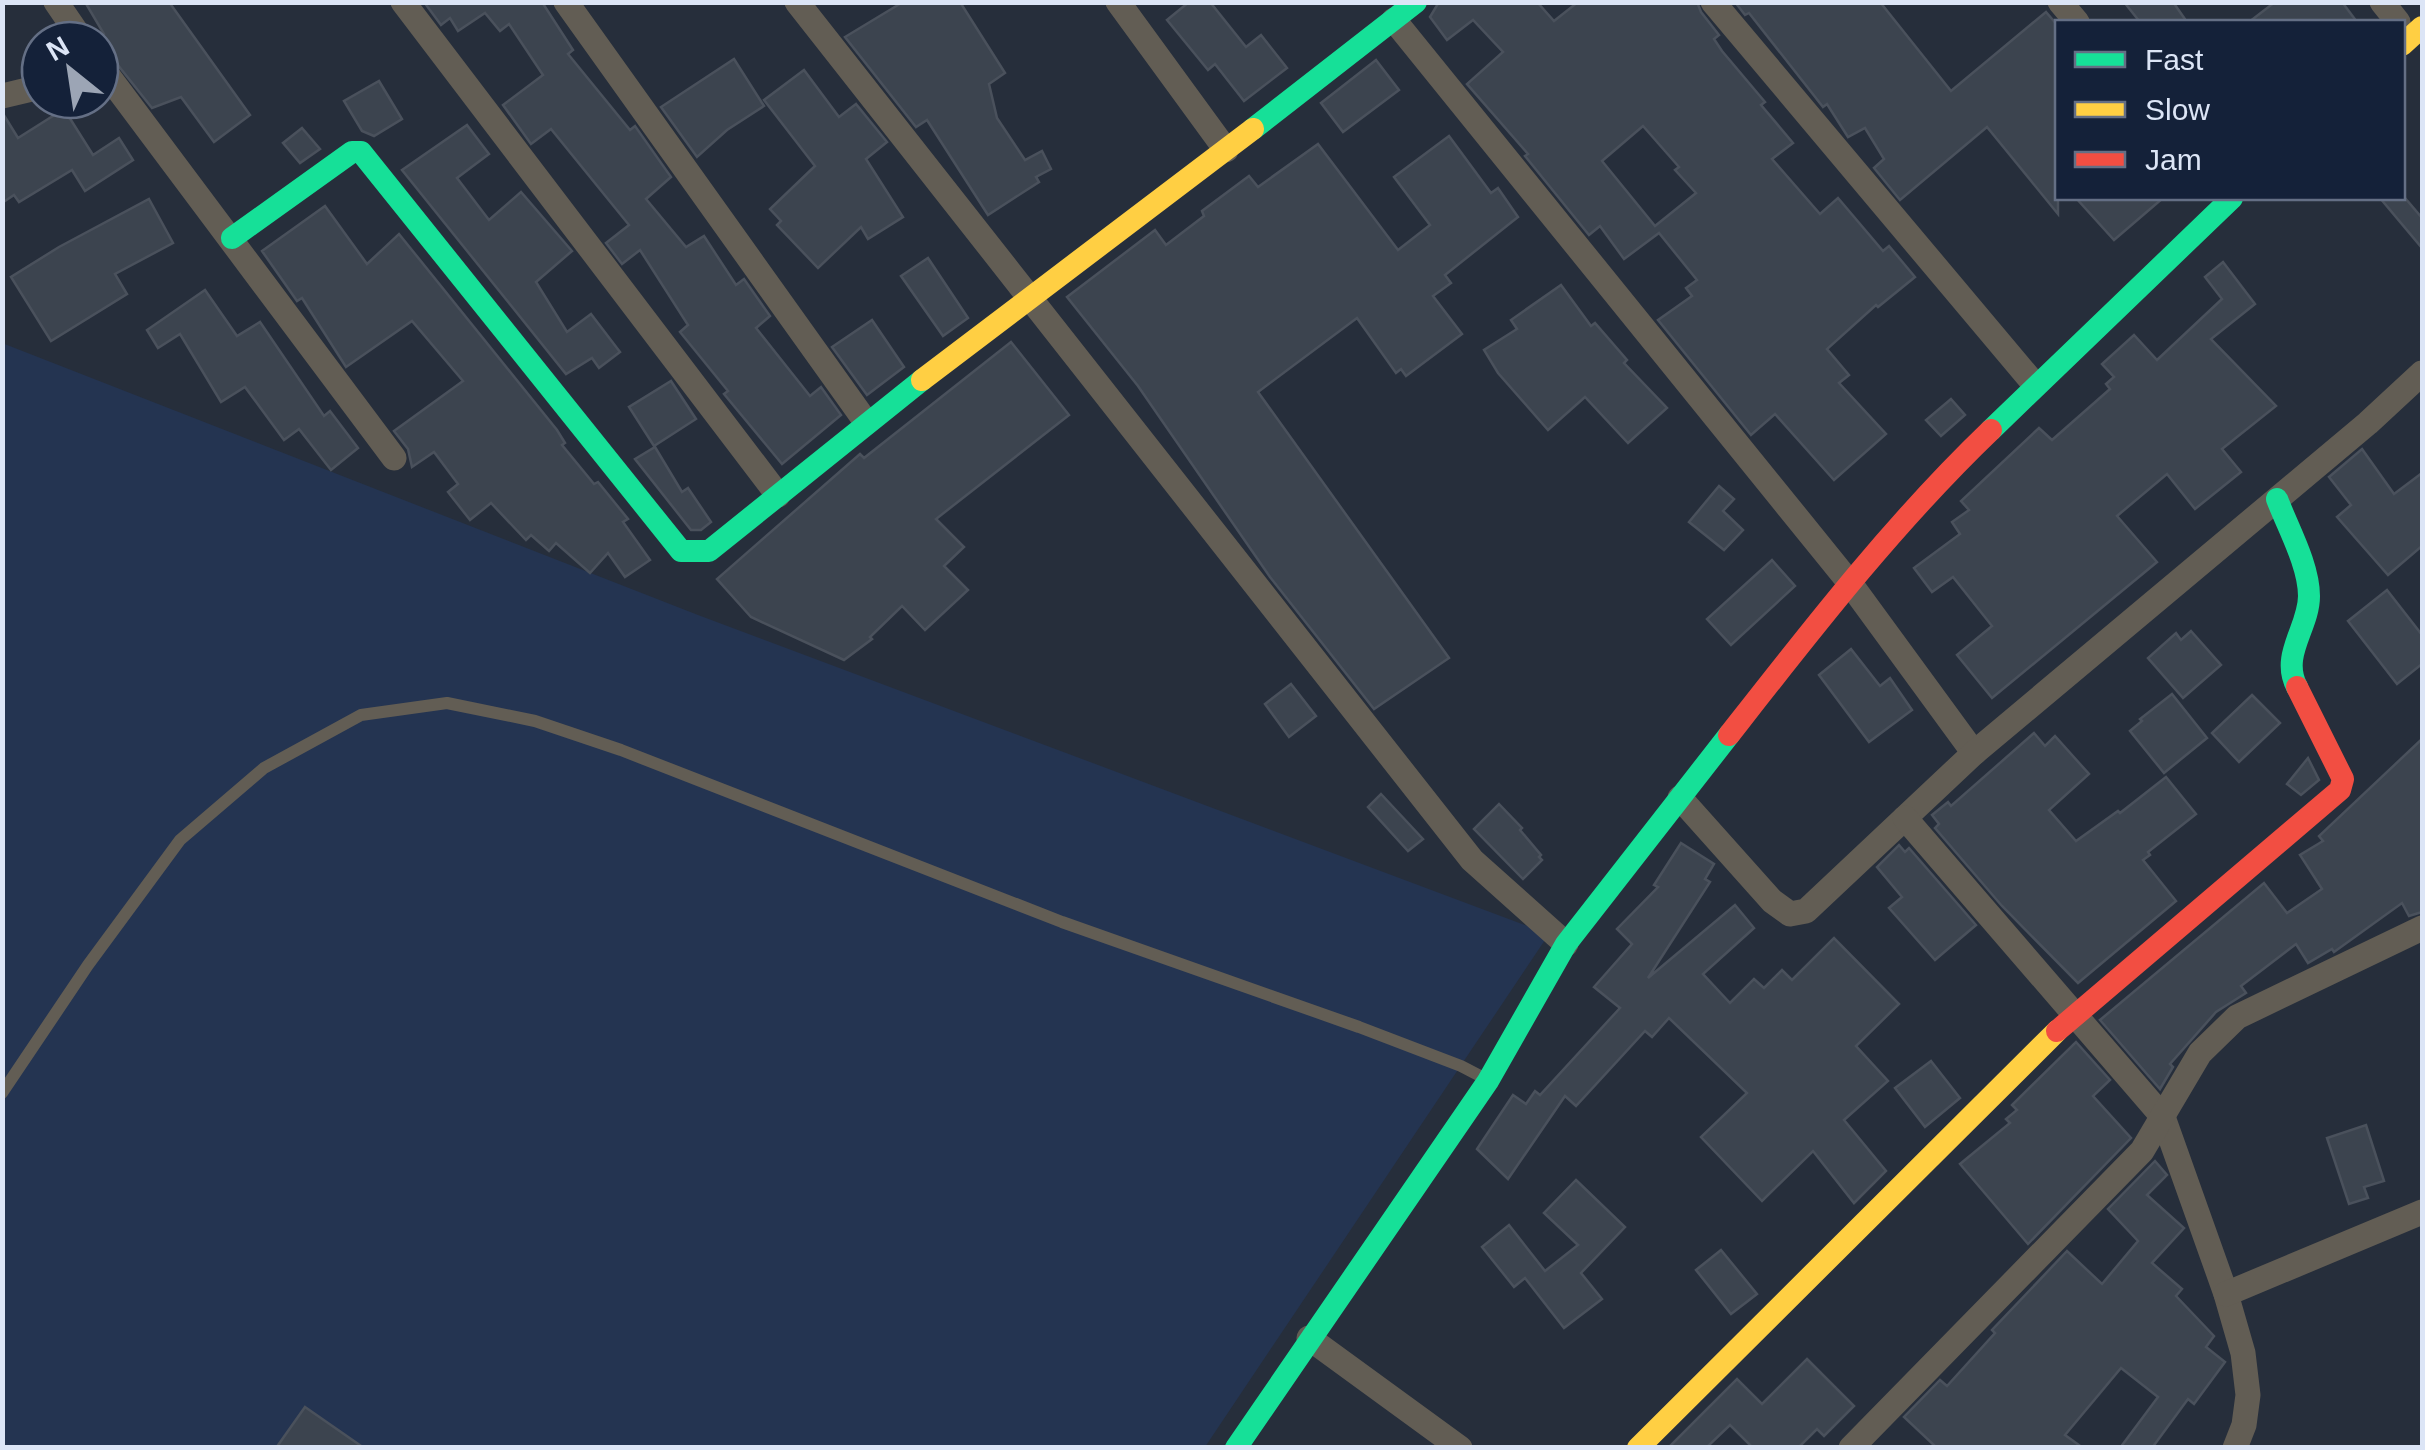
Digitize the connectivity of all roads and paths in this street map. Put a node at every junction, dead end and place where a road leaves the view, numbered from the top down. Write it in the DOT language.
graph roads {
  1 [pos="403,2"];
  2 [pos="566,2"];
  3 [pos="798,2"];
  4 [pos="1118,2"];
  5 [pos="1416,2"];
  6 [pos="1713,2"];
  7 [pos="1394,20"];
  8 [pos="120,93"];
  9 [pos="1226,150"];
  10 [pos="2228,200"];
  11 [pos="232,238"];
  12 [pos="1032,299"];
  13 [pos="2422,373"];
  14 [pos="2035,385"];
  15 [pos="866,422"];
  16 [pos="394,458"];
  17 [pos="778,495"];
  18 [pos="2278,499"];
  19 [pos="1850,582"];
  20 [pos="1974,753"];
  21 [pos="1680,798"];
  22 [pos="1905,818"];
  23 [pos="2422,928"];
  24 [pos="1566,944"];
  25 [pos="2074,1014"];
  26 [pos="1488,1081"];
  27 [pos="2,1092"];
  28 [pos="2164,1117"];
  29 [pos="2422,1212"];
  30 [pos="2226,1294"];
  31 [pos="1308,1338"];
  32 [pos="1236,1448"];
  33 [pos="1460,1448"];
  34 [pos="1638,1448"];
  35 [pos="1852,1448"];
  36 [pos="2235,1448"];
  1 -- 17 [label="street"];
  2 -- 15 [label="street"];
  3 -- 12 [label="street"];
  4 -- 9 [label="street"];
  5 -- 7 [label="street"];
  6 -- 14 [label="street"];
  7 -- 9 [label="street"];
  7 -- 19 [label="street"];
  8 -- 11 [label="street"];
  9 -- 12 [label="street"];
  10 -- 14 [label="street"];
  11 -- 16 [label="street"];
  11 -- 17 [label="street"];
  12 -- 15 [label="street"];
  12 -- 24 [label="street"];
  13 -- 18 [label="street"];
  14 -- 19 [label="street"];
  15 -- 17 [label="street"];
  18 -- 20 [label="street"];
  18 -- 25 [label="street"];
  19 -- 20 [label="street"];
  19 -- 21 [label="street"];
  20 -- 22 [label="street"];
  21 -- 22 [label="street"];
  21 -- 24 [label="street"];
  22 -- 25 [label="street"];
  23 -- 28 [label="street"];
  24 -- 26 [label="street"];
  25 -- 28 [label="street"];
  25 -- 34 [label="street"];
  26 -- 27 [label="lane"];
  26 -- 31 [label="street"];
  28 -- 30 [label="street"];
  28 -- 35 [label="street"];
  29 -- 30 [label="street"];
  30 -- 36 [label="street"];
  31 -- 32 [label="street"];
  31 -- 33 [label="street"];
}
